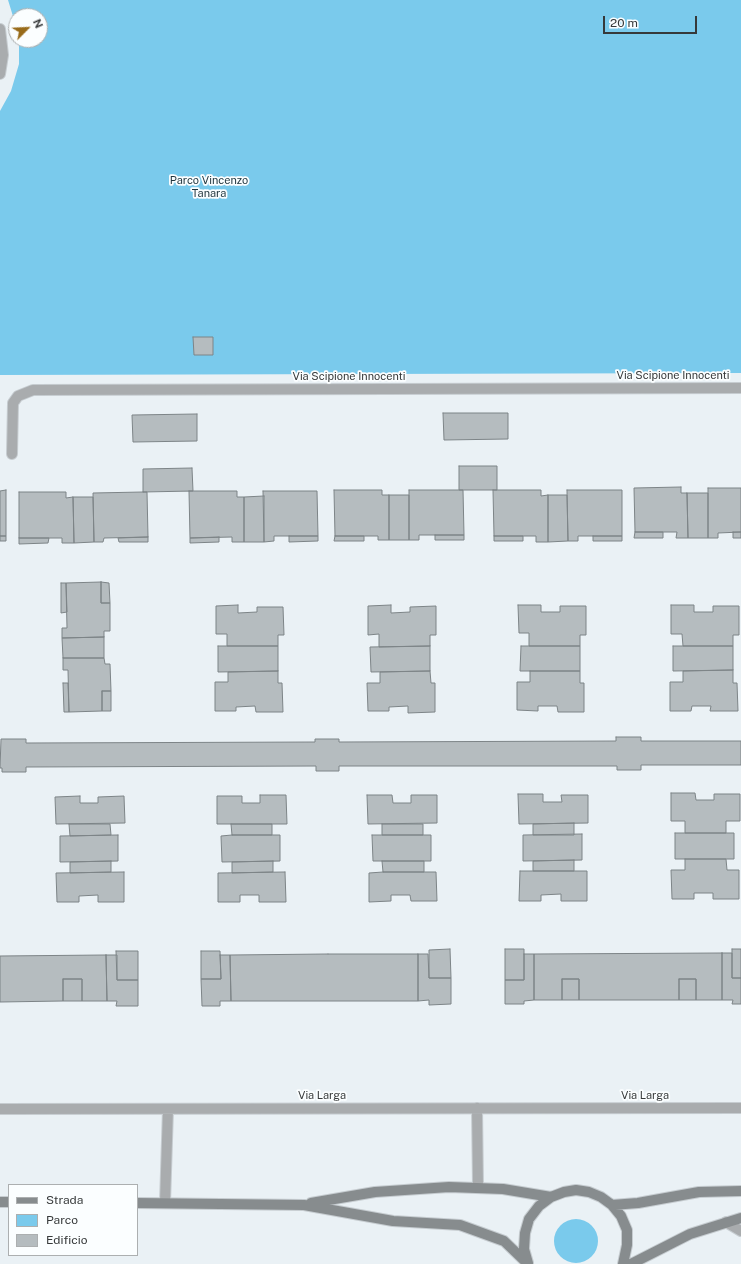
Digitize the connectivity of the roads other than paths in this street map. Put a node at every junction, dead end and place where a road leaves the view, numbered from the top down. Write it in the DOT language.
graph roads {
  1 [pos="0,30"];
  2 [pos="0,74"];
  3 [pos="741,388"];
  4 [pos="12,454"];
  5 [pos="0,1108"];
  6 [pos="168,1108"];
  7 [pos="477,1108"];
  8 [pos="741,1108"];
  9 [pos="478,1187"];
  10 [pos="741,1191"];
  11 [pos="551,1196"];
  12 [pos="138,1203"];
  13 [pos="165,1203"];
  14 [pos="612,1204"];
  15 [pos="304,1205"];
  16 [pos="741,1218"];
  17 [pos="726,1222"];
  18 [pos="741,1231"];
  19 [pos="528,1264"];
  20 [pos="623,1264"];
  21 [pos="631,1264"];
  1 -- 2 [label="street"];
  3 -- 4 [label="street, Via Scipione Innocenti"];
  5 -- 6 [label="street, Via Larga"];
  6 -- 7 [label="street, Via Larga"];
  6 -- 13 [label="street"];
  7 -- 8 [label="street, Via Larga"];
  7 -- 9 [label="street"];
  9 -- 11 [label="main road"];
  9 -- 15 [label="main road"];
  10 -- 14 [label="main road"];
  11 -- 14 [label="main road"];
  11 -- 19 [label="main road"];
  12 -- 13 [label="main road"];
  13 -- 15 [label="main road"];
  14 -- 20 [label="main road"];
  15 -- 19 [label="main road"];
  16 -- 17 [label="main road"];
  17 -- 18 [label="street"];
  17 -- 21 [label="main road"];
}
